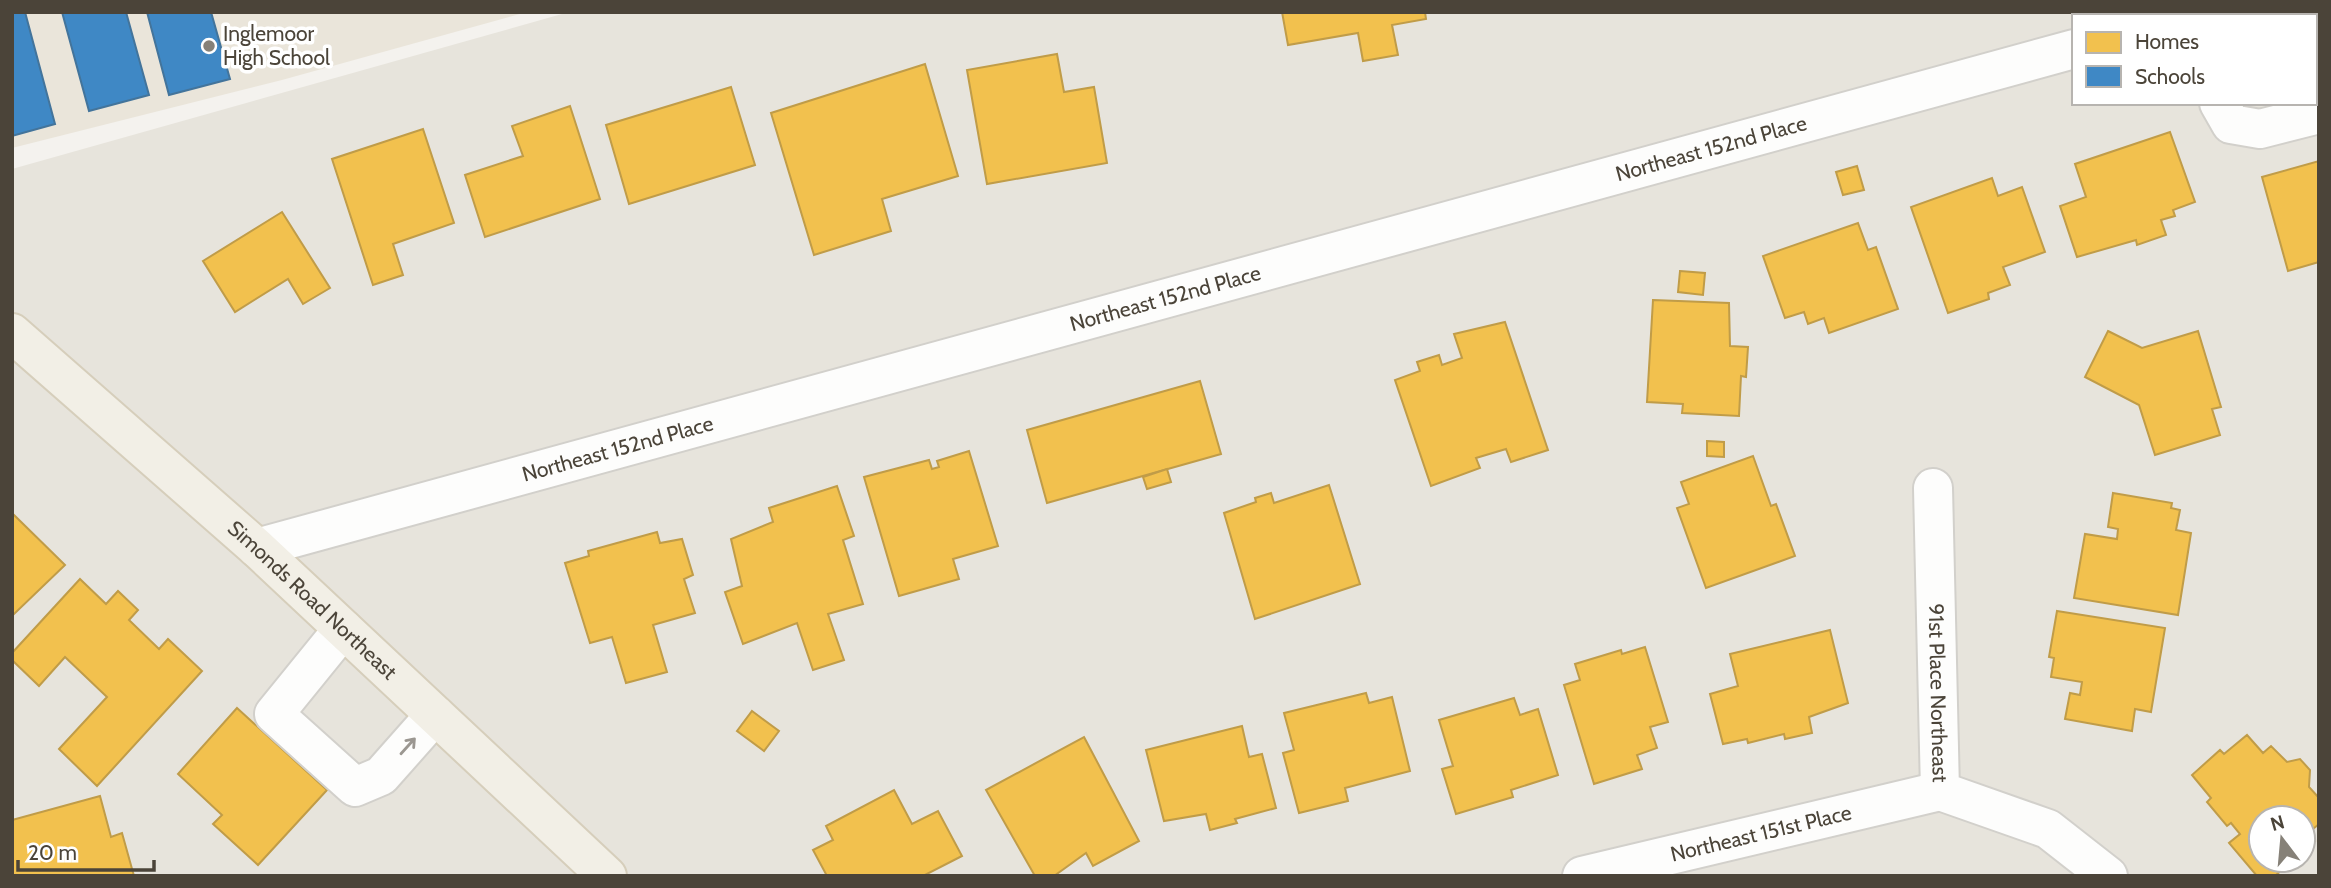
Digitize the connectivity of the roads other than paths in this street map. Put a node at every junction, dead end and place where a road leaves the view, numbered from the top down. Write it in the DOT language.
graph roads {
  1 [pos="2072,50"];
  2 [pos="2219,105"];
  3 [pos="2319,114"];
  4 [pos="12,333"];
  5 [pos="1933,488"];
  6 [pos="257,548"];
  7 [pos="343,629"];
  8 [pos="435,715"];
  9 [pos="1940,791"];
  10 [pos="607,876"];
  11 [pos="1582,876"];
  12 [pos="2108,876"];
  1 -- 6 [label="street, Northeast 152nd Place"];
  2 -- 3 [label="street"];
  4 -- 6 [label="main road, Simonds Road Northeast"];
  5 -- 9 [label="street, 91st Place Northeast"];
  6 -- 7 [label="main road, Simonds Road Northeast"];
  7 -- 8 [label="main road, Simonds Road Northeast"];
  7 -- 8 [label="street, one-way"];
  8 -- 10 [label="main road, Simonds Road Northeast"];
  9 -- 11 [label="street, Northeast 151st Place"];
  9 -- 12 [label="street, 91st Place Northeast"];
}
